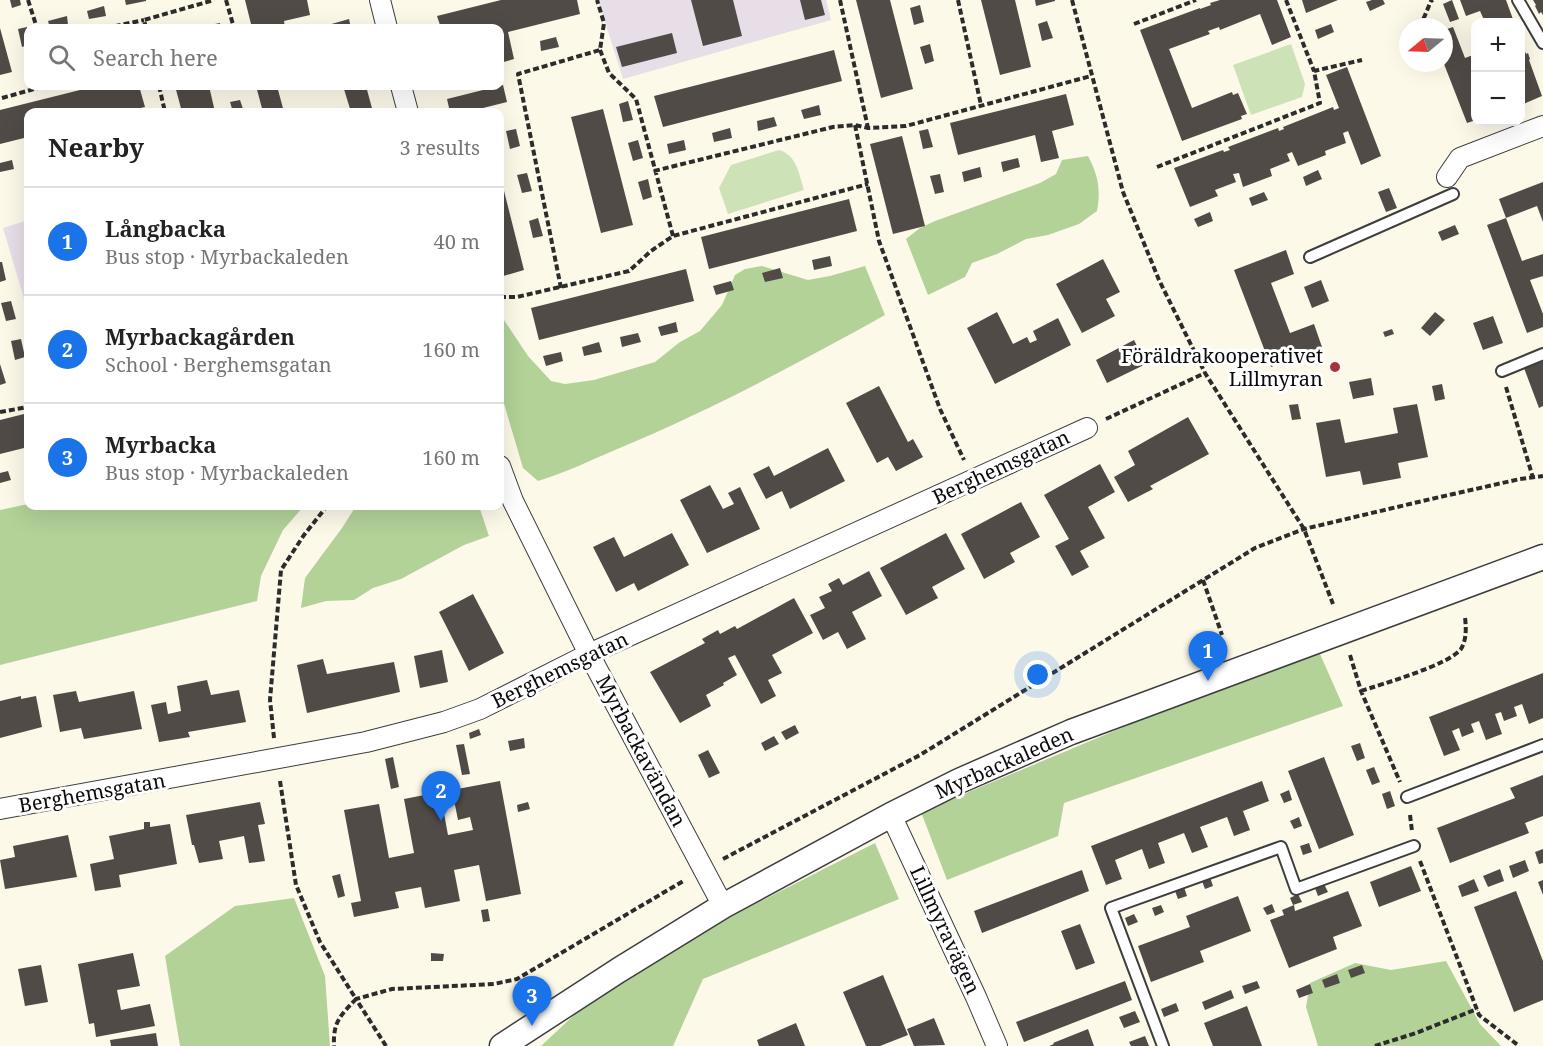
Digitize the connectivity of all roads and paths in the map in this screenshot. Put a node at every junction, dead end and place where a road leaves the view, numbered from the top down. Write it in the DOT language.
graph roads {
  1 [pos="28,0"];
  2 [pos="214,0"];
  3 [pos="226,0"];
  4 [pos="597,0"];
  5 [pos="840,0"];
  6 [pos="958,0"];
  7 [pos="1072,0"];
  8 [pos="1196,0"];
  9 [pos="1286,0"];
  10 [pos="1433,0"];
  11 [pos="1518,0"];
  12 [pos="383,1"];
  13 [pos="1424,18"];
  14 [pos="144,20"];
  15 [pos="36,24"];
  16 [pos="125,24"];
  17 [pos="145,24"];
  18 [pos="233,24"];
  19 [pos="386,24"];
  20 [pos="1134,24"];
  21 [pos="1543,44"];
  22 [pos="600,50"];
  23 [pos="1362,60"];
  24 [pos="1314,71"];
  25 [pos="1091,76"];
  26 [pos="31,90"];
  27 [pos="160,90"];
  28 [pos="402,90"];
  29 [pos="2,98"];
  30 [pos="981,105"];
  31 [pos="164,108"];
  32 [pos="407,108"];
  33 [pos="855,125"];
  34 [pos="1543,126"];
  35 [pos="868,128"];
  36 [pos="1157,167"];
  37 [pos="654,171"];
  38 [pos="868,184"];
  39 [pos="1450,186"];
  40 [pos="673,236"];
  41 [pos="1310,257"];
  42 [pos="561,288"];
  43 [pos="504,297"];
  44 [pos="1543,354"];
  45 [pos="1502,371"];
  46 [pos="1205,373"];
  47 [pos="24,408"];
  48 [pos="0,412"];
  49 [pos="1087,428"];
  50 [pos="1543,476"];
  51 [pos="504,477"];
  52 [pos="1533,478"];
  53 [pos="974,480"];
  54 [pos="324,510"];
  55 [pos="1304,529"];
  56 [pos="1543,557"];
  57 [pos="1203,580"];
  58 [pos="1333,604"];
  59 [pos="1465,616"];
  60 [pos="1222,635"];
  61 [pos="589,654"];
  62 [pos="1361,692"];
  63 [pos="1543,745"];
  64 [pos="276,759"];
  65 [pos="1407,797"];
  66 [pos="0,809"];
  67 [pos="891,815"];
  68 [pos="1414,846"];
  69 [pos="704,869"];
  70 [pos="723,906"];
  71 [pos="356,999"];
  72 [pos="1477,1010"];
  73 [pos="993,1045"];
  74 [pos="334,1046"];
  75 [pos="386,1046"];
  76 [pos="502,1046"];
  77 [pos="1163,1046"];
  78 [pos="1375,1046"];
  1 -- 15 [label="path"];
  2 -- 14 [label="path"];
  3 -- 18 [label="path"];
  4 -- 22 [label="path"];
  5 -- 35 [label="path"];
  6 -- 30 [label="path"];
  7 -- 25 [label="path"];
  8 -- 20 [label="path"];
  9 -- 24 [label="path"];
  10 -- 13 [label="path"];
  11 -- 21 [label="lane"];
  12 -- 19 [label="street"];
  14 -- 16 [label="path"];
  14 -- 17 [label="path"];
  22 -- 37 [label="path"];
  22 -- 42 [label="path"];
  23 -- 24 [label="path"];
  24 -- 36 [label="path"];
  25 -- 30 [label="path"];
  25 -- 46 [label="path"];
  26 -- 29 [label="path"];
  27 -- 31 [label="path"];
  28 -- 32 [label="street"];
  30 -- 35 [label="path"];
  33 -- 35 [label="path"];
  33 -- 37 [label="path"];
  33 -- 38 [label="path"];
  34 -- 39 [label="street"];
  37 -- 40 [label="path"];
  38 -- 40 [label="path"];
  38 -- 53 [label="path"];
  39 -- 41 [label="lane"];
  40 -- 42 [label="path"];
  42 -- 43 [label="path"];
  44 -- 45 [label="lane"];
  45 -- 52 [label="path"];
  46 -- 49 [label="path"];
  46 -- 55 [label="path"];
  47 -- 48 [label="path"];
  49 -- 53 [label="street, Berghemsgatan"];
  50 -- 52 [label="path"];
  51 -- 61 [label="street, Myrbackavändan"];
  52 -- 55 [label="path"];
  53 -- 61 [label="street, Berghemsgatan"];
  54 -- 64 [label="path"];
  55 -- 57 [label="path"];
  55 -- 58 [label="path"];
  56 -- 67 [label="street, Myrbackaleden"];
  57 -- 60 [label="path"];
  57 -- 69 [label="path"];
  59 -- 62 [label="path"];
  61 -- 64 [label="street, Berghemsgatan"];
  61 -- 69 [label="street, Myrbackavändan"];
  63 -- 65 [label="lane"];
  64 -- 66 [label="street, Berghemsgatan"];
  64 -- 71 [label="path"];
  67 -- 70 [label="street, Myrbackaleden"];
  67 -- 73 [label="street, Lillmyravägen"];
  68 -- 77 [label="lane"];
  69 -- 70 [label="street, Myrbackavändan"];
  69 -- 71 [label="path"];
  70 -- 76 [label="street, Myrbackaleden"];
  71 -- 74 [label="path"];
  71 -- 75 [label="path"];
  72 -- 78 [label="path"];
}
